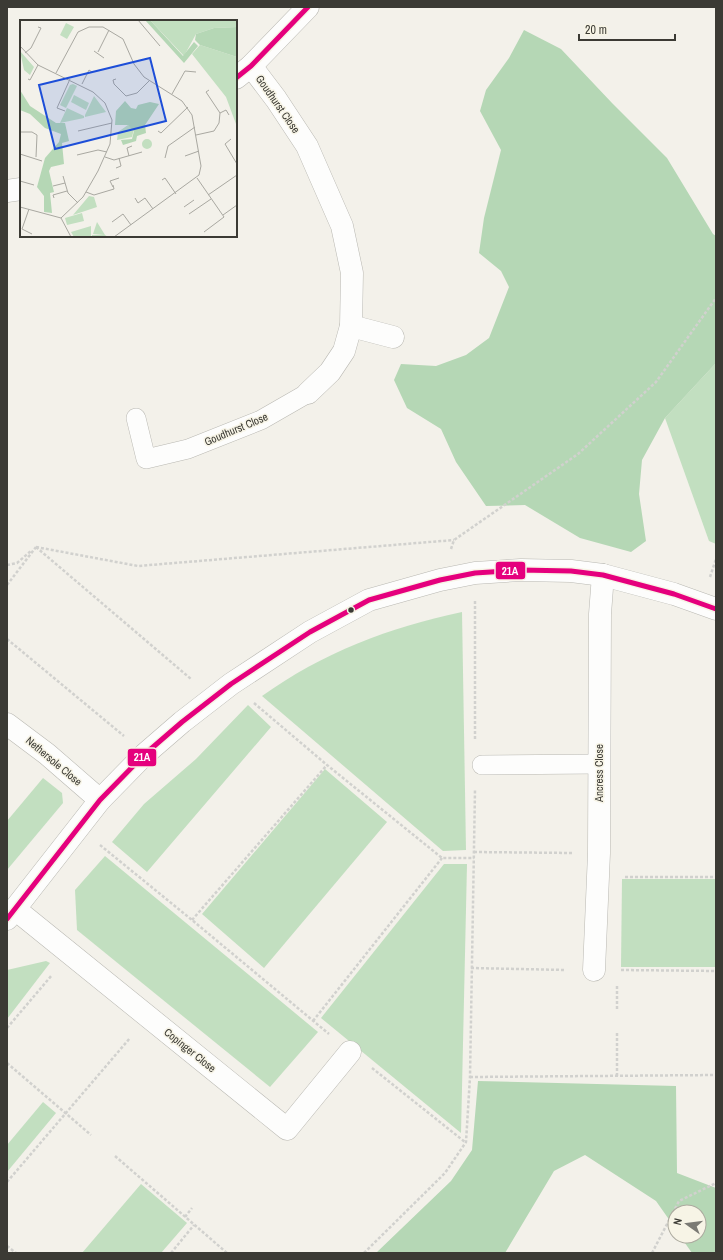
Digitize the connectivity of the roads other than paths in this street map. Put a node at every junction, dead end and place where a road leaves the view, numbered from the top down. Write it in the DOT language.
graph roads {
  1 [pos="308,7"];
  2 [pos="243,72"];
  3 [pos="20,189"];
  4 [pos="7,191"];
  5 [pos="351,326"];
  6 [pos="393,336"];
  7 [pos="308,393"];
  8 [pos="136,418"];
  9 [pos="603,575"];
  10 [pos="716,609"];
  11 [pos="7,724"];
  12 [pos="599,764"];
  13 [pos="482,765"];
  14 [pos="100,800"];
  15 [pos="11,914"];
  16 [pos="594,970"];
  17 [pos="358,1058"];
  1 -- 2 [label="street"];
  2 -- 5 [label="street, Goudhurst Close"];
  3 -- 4 [label="street"];
  5 -- 6 [label="street"];
  5 -- 7 [label="street, Goudhurst Close"];
  7 -- 8 [label="lane, Goudhurst Close"];
  9 -- 10 [label="street"];
  9 -- 12 [label="street, Ancress Close"];
  9 -- 14 [label="street"];
  11 -- 14 [label="street, Nethersole Close"];
  12 -- 13 [label="lane"];
  12 -- 16 [label="street, Ancress Close"];
  14 -- 15 [label="street"];
  15 -- 17 [label="street, Copinger Close"];
}
